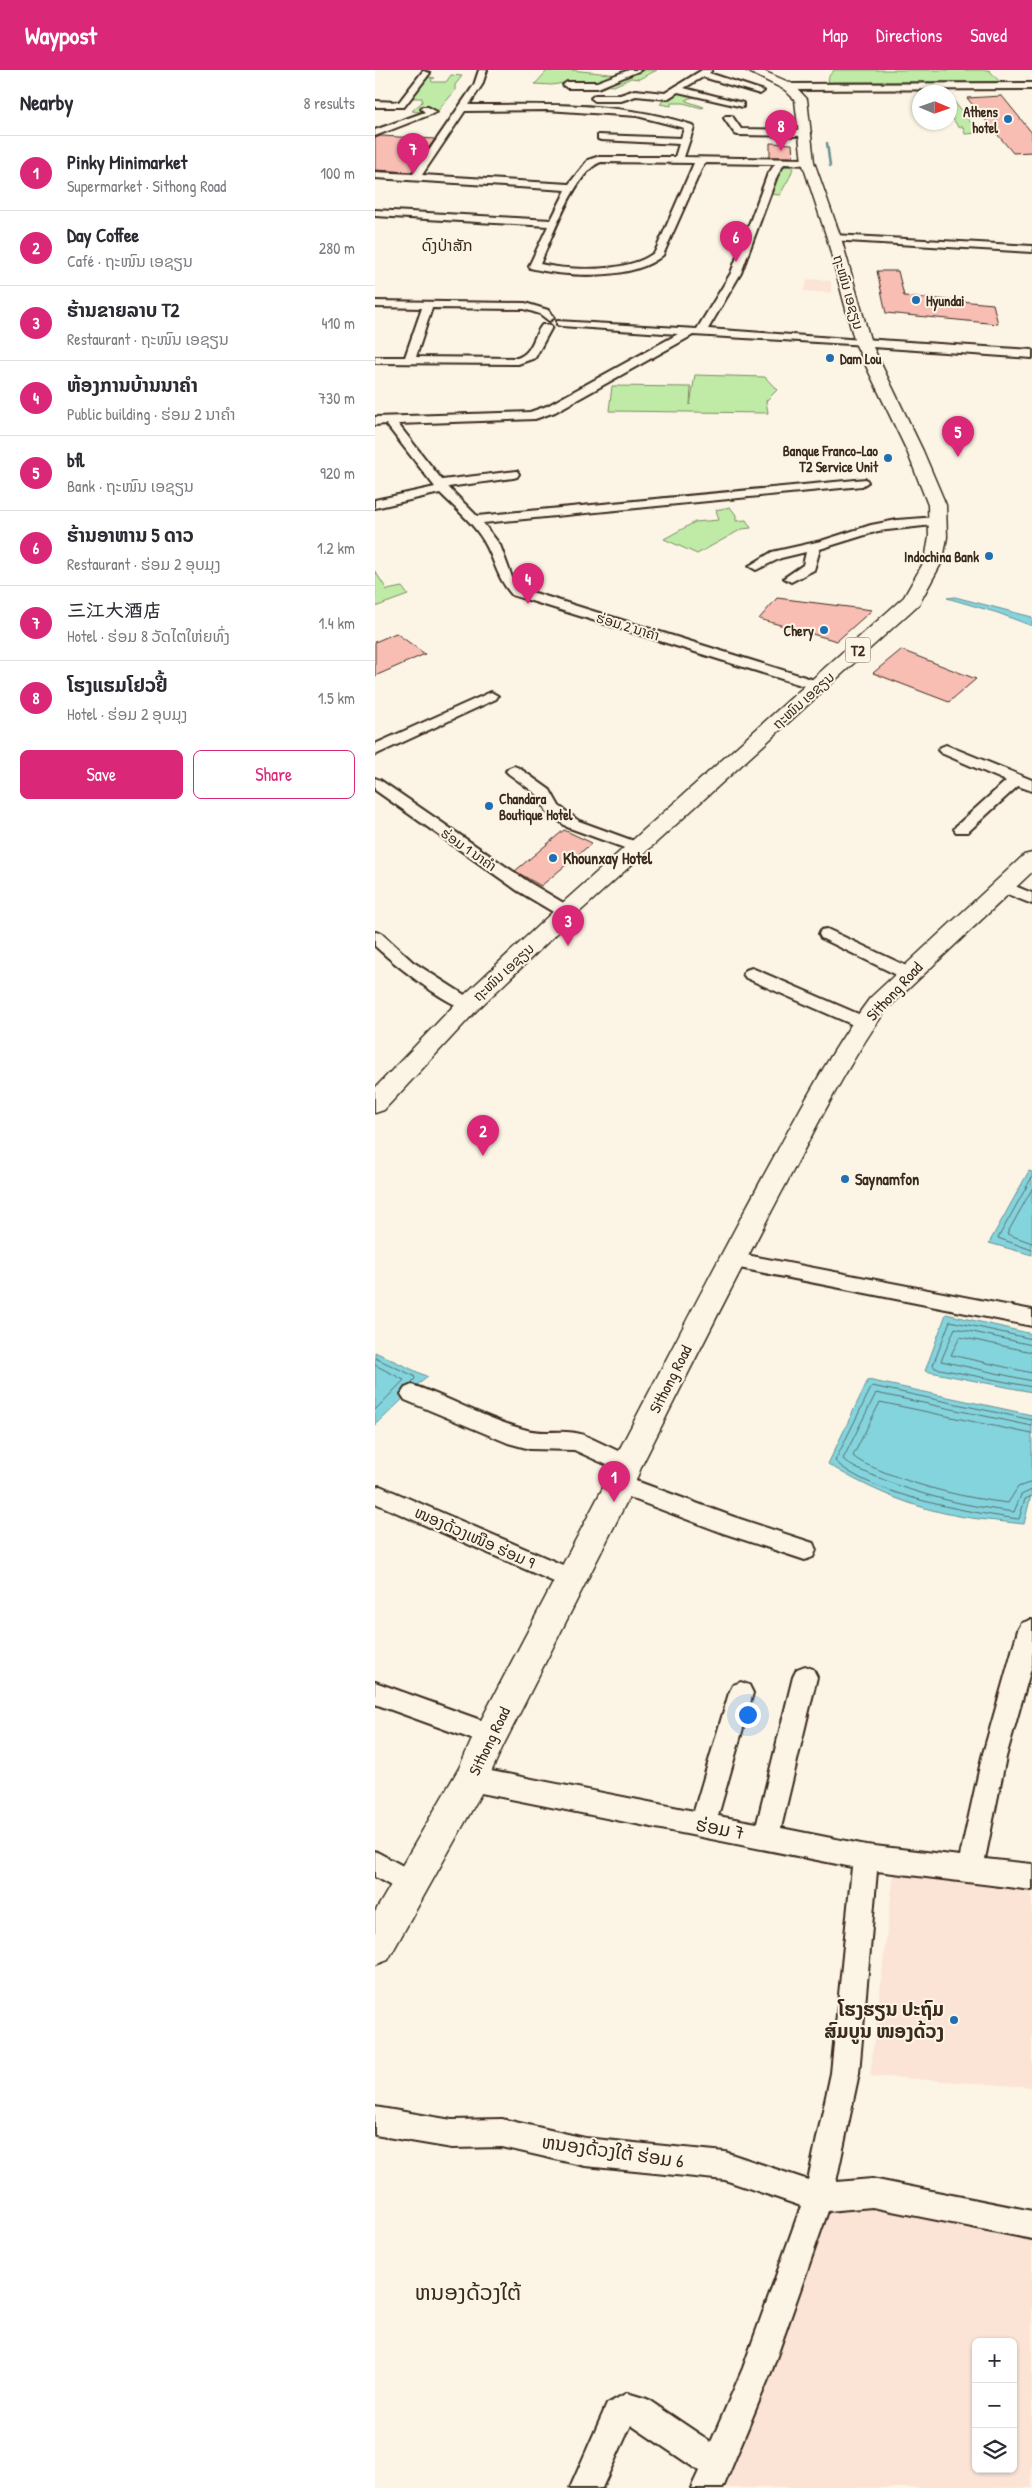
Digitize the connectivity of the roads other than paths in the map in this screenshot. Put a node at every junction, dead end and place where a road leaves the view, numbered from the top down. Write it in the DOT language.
graph roads {
  1 [pos="483,70"];
  2 [pos="637,70"];
  3 [pos="751,70"];
  4 [pos="416,72"];
  5 [pos="705,72"];
  6 [pos="567,85"];
  7 [pos="1032,86"];
  8 [pos="789,87"];
  9 [pos="677,89"];
  10 [pos="759,91"];
  11 [pos="667,96"];
  12 [pos="534,100"];
  13 [pos="375,104"];
  14 [pos="653,104"];
  15 [pos="740,105"];
  16 [pos="462,108"];
  17 [pos="425,109"];
  18 [pos="456,117"];
  19 [pos="485,118"];
  20 [pos="610,118"];
  21 [pos="729,118"];
  22 [pos="375,133"];
  23 [pos="805,133"];
  24 [pos="685,141"];
  25 [pos="598,148"];
  26 [pos="679,160"];
  27 [pos="700,161"];
  28 [pos="781,162"];
  29 [pos="808,162"];
  30 [pos="375,175"];
  31 [pos="417,177"];
  32 [pos="572,187"];
  33 [pos="375,212"];
  34 [pos="555,224"];
  35 [pos="834,238"];
  36 [pos="1032,249"];
  37 [pos="375,304"];
  38 [pos="428,305"];
  39 [pos="547,323"];
  40 [pos="695,333"];
  41 [pos="863,343"];
  42 [pos="1032,354"];
  43 [pos="375,360"];
  44 [pos="409,361"];
  45 [pos="375,421"];
  46 [pos="390,421"];
  47 [pos="513,474"];
  48 [pos="862,482"];
  49 [pos="441,486"];
  50 [pos="375,504"];
  51 [pos="474,520"];
  52 [pos="937,521"];
  53 [pos="814,546"];
  54 [pos="756,566"];
  55 [pos="791,578"];
  56 [pos="819,686"];
  57 [pos="491,696"];
  58 [pos="375,750"];
  59 [pos="946,750"];
  60 [pos="514,771"];
  61 [pos="1017,780"];
  62 [pos="375,783"];
  63 [pos="1032,786"];
  64 [pos="962,829"];
  65 [pos="636,847"];
  66 [pos="1032,860"];
  67 [pos="1003,886"];
  68 [pos="1032,899"];
  69 [pos="566,912"];
  70 [pos="827,934"];
  71 [pos="375,937"];
  72 [pos="751,974"];
  73 [pos="909,974"];
  74 [pos="468,1005"];
  75 [pos="864,1023"];
  76 [pos="375,1104"];
  77 [pos="731,1260"];
  78 [pos="1032,1318"];
  79 [pos="412,1394"];
  80 [pos="623,1475"];
  81 [pos="380,1495"];
  82 [pos="805,1550"];
  83 [pos="571,1579"];
  84 [pos="1030,1630"];
  85 [pos="805,1677"];
  86 [pos="741,1692"];
  87 [pos="375,1693"];
  88 [pos="491,1735"];
  89 [pos="471,1779"];
  90 [pos="703,1824"];
  91 [pos="766,1837"];
  92 [pos="866,1857"];
  93 [pos="375,1863"];
  94 [pos="970,1869"];
  95 [pos="1032,1877"];
  96 [pos="411,1884"];
  97 [pos="375,1947"];
  98 [pos="375,2121"];
  99 [pos="818,2198"];
  100 [pos="1032,2225"];
  101 [pos="712,2476"];
  102 [pos="587,2488"];
  1 -- 16 [label="street"];
  2 -- 6 [label="street"];
  3 -- 8 [label="main road"];
  4 -- 13 [label="street"];
  5 -- 9 [label="street"];
  5 -- 10 [label="street"];
  7 -- 8 [label="street"];
  8 -- 23 [label="main road, ຖະໜົນ ເອຊຽນ / T2"];
  9 -- 11 [label="street"];
  9 -- 15 [label="street"];
  11 -- 12 [label="street"];
  11 -- 14 [label="street"];
  16 -- 18 [label="street"];
  16 -- 20 [label="street"];
  17 -- 22 [label="street"];
  18 -- 19 [label="street"];
  18 -- 31 [label="street"];
  20 -- 24 [label="street"];
  20 -- 25 [label="street"];
  21 -- 23 [label="street"];
  23 -- 29 [label="main road, ຖະໜົນ ເອຊຽນ / T2"];
  24 -- 25 [label="street"];
  24 -- 26 [label="street"];
  25 -- 26 [label="street"];
  25 -- 32 [label="street"];
  26 -- 27 [label="street"];
  27 -- 28 [label="street"];
  27 -- 34 [label="street"];
  28 -- 29 [label="street"];
  28 -- 40 [label="street"];
  29 -- 35 [label="main road, ຖະໜົນ ເອຊຽນ / T2"];
  30 -- 31 [label="street"];
  31 -- 32 [label="street"];
  32 -- 34 [label="street"];
  33 -- 34 [label="street"];
  35 -- 36 [label="street"];
  35 -- 41 [label="main road, ຖະໜົນ ເອຊຽນ / T2"];
  37 -- 38 [label="street"];
  38 -- 39 [label="street"];
  38 -- 44 [label="street"];
  39 -- 40 [label="street"];
  39 -- 44 [label="street"];
  40 -- 41 [label="street"];
  40 -- 46 [label="street"];
  41 -- 42 [label="street"];
  41 -- 52 [label="main road, ຖະໜົນ ເອຊຽນ / T2"];
  43 -- 44 [label="street"];
  45 -- 46 [label="street"];
  46 -- 49 [label="street, ຮ່ອມ 2 ນາຄຳ"];
  47 -- 49 [label="street"];
  48 -- 51 [label="street"];
  49 -- 50 [label="street"];
  49 -- 51 [label="street, ຮ່ອມ 2 ນາຄຳ"];
  51 -- 56 [label="street, ຮ່ອມ 2 ນາຄຳ"];
  52 -- 53 [label="street"];
  52 -- 56 [label="main road, ຖະໜົນ ເອຊຽນ / T2"];
  53 -- 54 [label="street"];
  53 -- 55 [label="street"];
  56 -- 65 [label="main road, ຖະໜົນ ເອຊຽນ / T2"];
  57 -- 58 [label="street"];
  59 -- 61 [label="street"];
  60 -- 65 [label="street"];
  61 -- 63 [label="street"];
  61 -- 64 [label="street"];
  62 -- 69 [label="street, ຮ່ອມ 1 ນາຄຳ"];
  65 -- 69 [label="main road, ຖະໜົນ ເອຊຽນ / T2"];
  66 -- 67 [label="main road, Sithong Road"];
  67 -- 68 [label="street"];
  67 -- 73 [label="main road, Sithong Road"];
  69 -- 74 [label="main road, ຖະໜົນ ເອຊຽນ / T2"];
  70 -- 73 [label="street"];
  71 -- 74 [label="street"];
  72 -- 75 [label="street"];
  73 -- 75 [label="main road, Sithong Road"];
  74 -- 76 [label="main road, ຖະໜົນ ເອຊຽນ / T2"];
  75 -- 77 [label="main road, Sithong Road"];
  77 -- 78 [label="street"];
  77 -- 80 [label="main road, Sithong Road"];
  79 -- 80 [label="street"];
  80 -- 82 [label="street"];
  80 -- 83 [label="main road, Sithong Road"];
  81 -- 83 [label="street, ໜອງດ້ວງເໜືອ ຮ່ອມ 9"];
  83 -- 88 [label="main road, Sithong Road"];
  84 -- 94 [label="street"];
  85 -- 91 [label="street"];
  86 -- 90 [label="street"];
  87 -- 88 [label="street"];
  88 -- 89 [label="main road, Sithong Road"];
  89 -- 90 [label="street, ຮ່ອມ 7"];
  89 -- 96 [label="main road, Sithong Road"];
  90 -- 91 [label="street, ຮ່ອມ 7"];
  91 -- 92 [label="street, ຮ່ອມ 7"];
  92 -- 94 [label="street, ຮ່ອມ 7"];
  92 -- 99 [label="street"];
  93 -- 96 [label="street"];
  94 -- 95 [label="street, ຮ່ອມ 7"];
  96 -- 97 [label="main road, Sithong Road"];
  98 -- 99 [label="street, ຫນອງດ້ວງໃຕ້ ຮ່ອມ 6"];
  99 -- 100 [label="street"];
  99 -- 101 [label="street"];
  101 -- 102 [label="street"];
}
